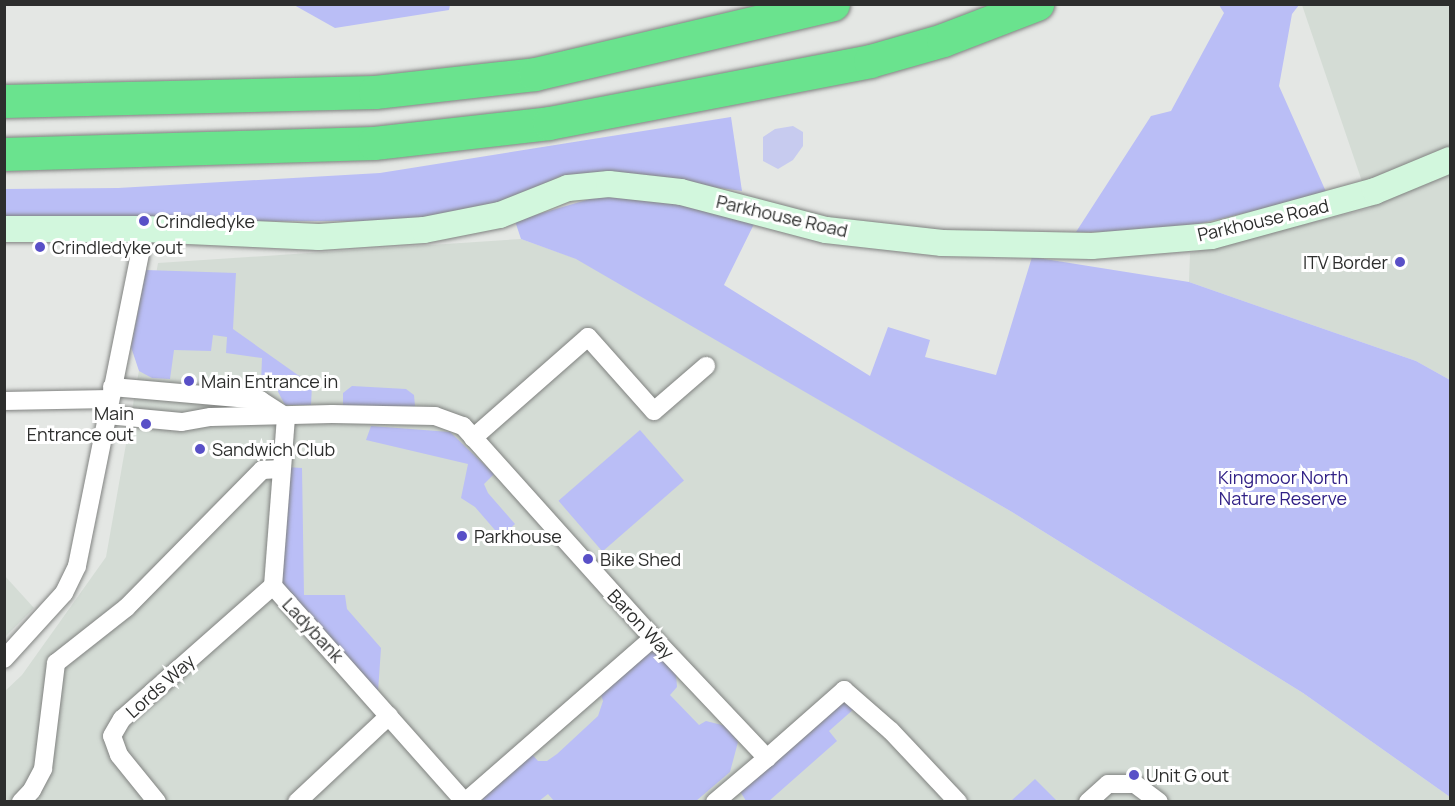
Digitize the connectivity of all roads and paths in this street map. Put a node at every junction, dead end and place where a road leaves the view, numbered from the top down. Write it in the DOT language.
graph roads {
  1 [pos="833,4"];
  2 [pos="1037,4"];
  3 [pos="4,101"];
  4 [pos="4,154"];
  5 [pos="1450,160"];
  6 [pos="4,229"];
  7 [pos="145,230"];
  8 [pos="706,366"];
  9 [pos="110,400"];
  10 [pos="4,401"];
  11 [pos="286,417"];
  12 [pos="473,438"];
  13 [pos="281,469"];
  14 [pos="273,586"];
  15 [pos="653,638"];
  16 [pos="4,659"];
  17 [pos="389,716"];
  18 [pos="767,758"];
  19 [pos="21,801"];
  20 [pos="157,801"];
  21 [pos="297,801"];
  22 [pos="465,801"];
  23 [pos="715,801"];
  24 [pos="958,801"];
  25 [pos="1088,801"];
  26 [pos="1159,801"];
  1 -- 3 [label="highway"];
  2 -- 4 [label="highway"];
  5 -- 7 [label="street, Parkhouse Road"];
  6 -- 7 [label="street, Parkhouse Road"];
  7 -- 9 [label="street"];
  8 -- 12 [label="street"];
  9 -- 10 [label="street"];
  9 -- 11 [label="street, Baron Way"];
  9 -- 11 [label="street"];
  9 -- 16 [label="street"];
  11 -- 12 [label="street, Baron Way"];
  11 -- 13 [label="street, Ladybank"];
  12 -- 15 [label="street, Baron Way"];
  13 -- 14 [label="street, Ladybank"];
  13 -- 19 [label="street"];
  14 -- 17 [label="street, Ladybank"];
  14 -- 20 [label="street, Lords Way"];
  15 -- 18 [label="street, Baron Way"];
  15 -- 22 [label="street"];
  17 -- 21 [label="street"];
  17 -- 22 [label="street, Ladybank"];
  18 -- 23 [label="street"];
  18 -- 24 [label="street"];
  25 -- 26 [label="street"];
}
